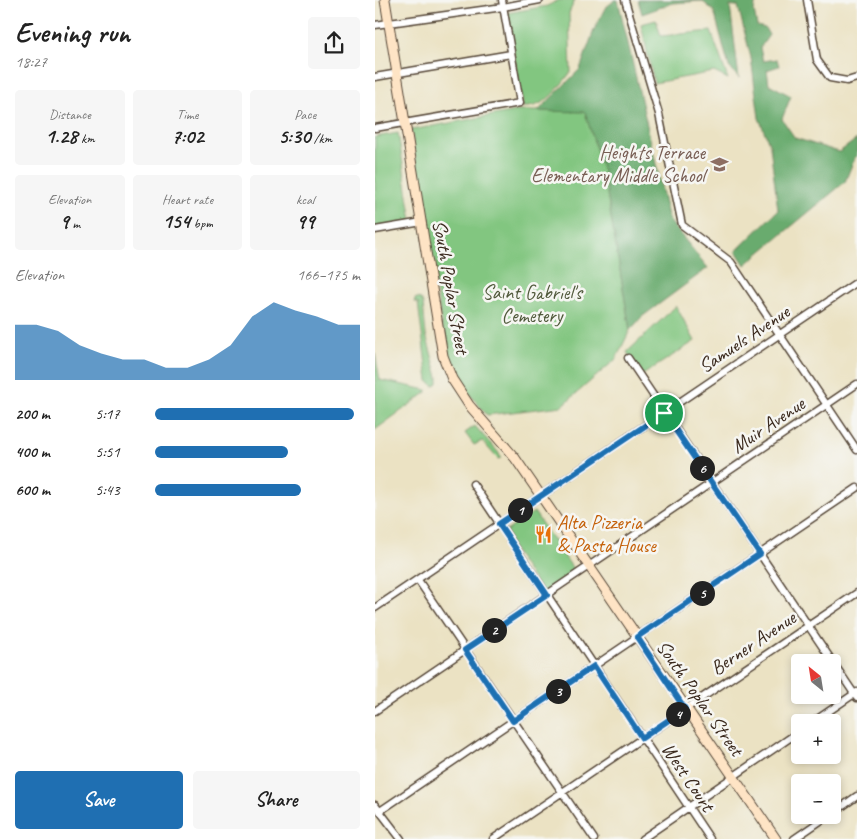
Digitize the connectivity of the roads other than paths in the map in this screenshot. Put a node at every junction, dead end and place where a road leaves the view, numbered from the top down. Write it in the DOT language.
graph roads {
  1 [pos="385,0"];
  2 [pos="540,0"];
  3 [pos="625,0"];
  4 [pos="807,0"];
  5 [pos="503,4"];
  6 [pos="389,23"];
  7 [pos="375,25"];
  8 [pos="511,54"];
  9 [pos="397,73"];
  10 [pos="375,77"];
  11 [pos="857,78"];
  12 [pos="405,123"];
  13 [pos="375,128"];
  14 [pos="422,222"];
  15 [pos="375,230"];
  16 [pos="857,282"];
  17 [pos="780,334"];
  18 [pos="628,358"];
  19 [pos="857,384"];
  20 [pos="827,405"];
  21 [pos="664,413"];
  22 [pos="857,450"];
  23 [pos="712,483"];
  24 [pos="473,484"];
  25 [pos="857,488"];
  26 [pos="541,496"];
  27 [pos="499,524"];
  28 [pos="760,554"];
  29 [pos="588,567"];
  30 [pos="417,580"];
  31 [pos="857,593"];
  32 [pos="547,595"];
  33 [pos="375,608"];
  34 [pos="808,626"];
  35 [pos="637,637"];
  36 [pos="465,650"];
  37 [pos="594,666"];
  38 [pos="856,695"];
  39 [pos="685,709"];
  40 [pos="375,711"];
  41 [pos="826,714"];
  42 [pos="513,721"];
  43 [pos="791,737"];
  44 [pos="642,738"];
  45 [pos="733,777"];
  46 [pos="562,793"];
  47 [pos="857,796"];
  48 [pos="375,805"];
  49 [pos="689,807"];
  50 [pos="841,807"];
  51 [pos="380,811"];
  52 [pos="816,824"];
  53 [pos="401,839"];
  54 [pos="493,839"];
  55 [pos="593,839"];
  56 [pos="642,839"];
  57 [pos="710,839"];
  58 [pos="776,839"];
  59 [pos="794,839"];
  1 -- 6 [label="main road, South Poplar Street"];
  2 -- 5 [label="street"];
  3 -- 17 [label="street"];
  4 -- 11 [label="street"];
  5 -- 6 [label="street"];
  5 -- 8 [label="street"];
  6 -- 7 [label="street"];
  6 -- 9 [label="main road, South Poplar Street"];
  8 -- 9 [label="street"];
  8 -- 12 [label="street"];
  9 -- 10 [label="street"];
  9 -- 12 [label="main road, South Poplar Street"];
  12 -- 13 [label="street"];
  12 -- 14 [label="main road, South Poplar Street"];
  14 -- 15 [label="street"];
  14 -- 26 [label="main road, South Poplar Street"];
  16 -- 17 [label="street, Samuels Avenue"];
  17 -- 20 [label="street"];
  17 -- 21 [label="street, Samuels Avenue"];
  18 -- 21 [label="street"];
  19 -- 20 [label="street, Muir Avenue"];
  20 -- 22 [label="street"];
  20 -- 23 [label="street, Muir Avenue"];
  21 -- 23 [label="street"];
  21 -- 26 [label="street, Samuels Avenue"];
  23 -- 28 [label="street"];
  23 -- 29 [label="street, Muir Avenue"];
  24 -- 27 [label="street, West Court"];
  25 -- 28 [label="street"];
  26 -- 27 [label="street, Samuels Avenue"];
  26 -- 29 [label="main road, South Poplar Street"];
  27 -- 30 [label="street, Samuels Avenue"];
  27 -- 32 [label="street, West Court"];
  28 -- 34 [label="street"];
  28 -- 35 [label="street"];
  29 -- 32 [label="street, Muir Avenue"];
  29 -- 35 [label="main road, South Poplar Street"];
  30 -- 33 [label="street, Samuels Avenue"];
  30 -- 36 [label="street"];
  31 -- 34 [label="street, Berner Avenue"];
  32 -- 36 [label="street, Muir Avenue"];
  32 -- 37 [label="street, West Court"];
  34 -- 38 [label="street"];
  34 -- 39 [label="street, Berner Avenue"];
  35 -- 37 [label="street"];
  35 -- 39 [label="main road, South Poplar Street"];
  36 -- 40 [label="street, Muir Avenue"];
  36 -- 42 [label="street"];
  37 -- 42 [label="street"];
  37 -- 44 [label="street, West Court"];
  38 -- 41 [label="street"];
  39 -- 44 [label="street, Berner Avenue"];
  39 -- 45 [label="main road, South Poplar Street"];
  42 -- 46 [label="street"];
  42 -- 51 [label="street"];
  43 -- 45 [label="street"];
  44 -- 46 [label="street, Berner Avenue"];
  44 -- 49 [label="street, West Court"];
  45 -- 49 [label="street"];
  45 -- 58 [label="main road, South Poplar Street"];
  46 -- 54 [label="street, Berner Avenue"];
  46 -- 55 [label="street"];
  47 -- 50 [label="street"];
  48 -- 51 [label="street"];
  49 -- 56 [label="street"];
  49 -- 57 [label="street, West Court"];
  51 -- 53 [label="street"];
  52 -- 59 [label="street"];
}
